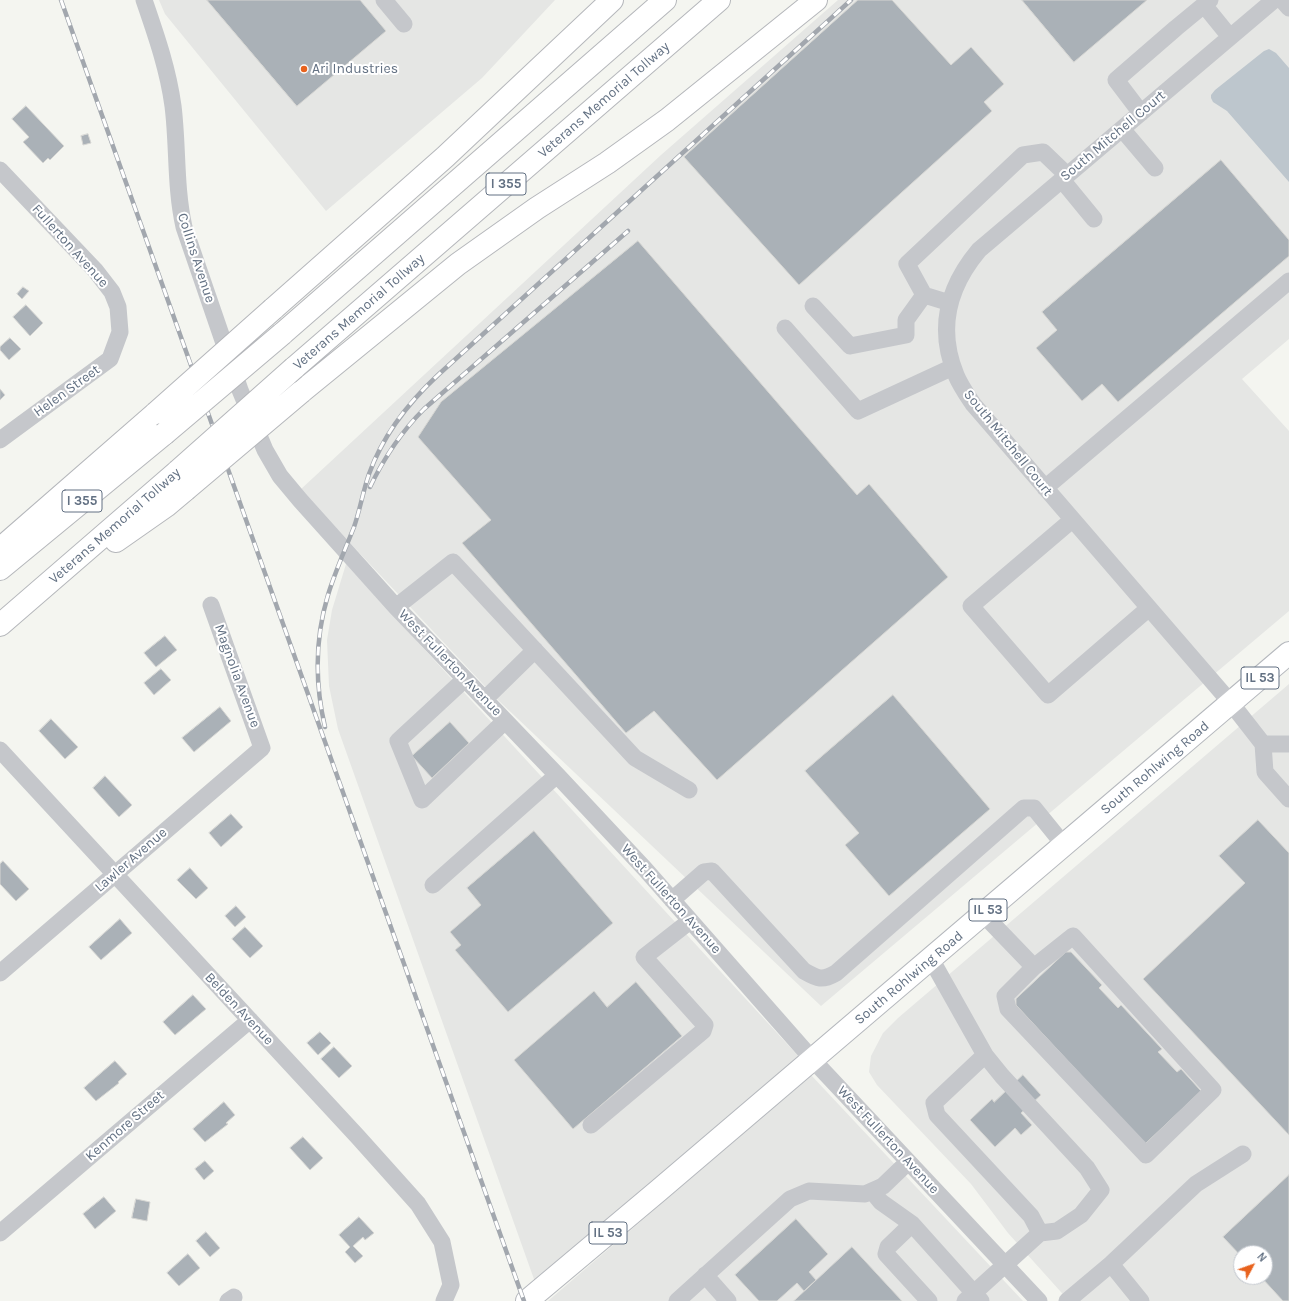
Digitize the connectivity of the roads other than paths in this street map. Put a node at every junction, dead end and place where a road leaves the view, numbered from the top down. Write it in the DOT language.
graph roads {
  1 [pos="144,0"];
  2 [pos="384,0"];
  3 [pos="612,0"];
  4 [pos="665,0"];
  5 [pos="719,0"];
  6 [pos="816,0"];
  7 [pos="1274,0"];
  8 [pos="1282,0"];
  9 [pos="1207,3"];
  10 [pos="1289,8"];
  11 [pos="404,24"];
  12 [pos="1230,37"];
  13 [pos="1140,114"];
  14 [pos="1122,129"];
  15 [pos="1155,168"];
  16 [pos="2,177"];
  17 [pos="1064,178"];
  18 [pos="1094,219"];
  19 [pos="1289,281"];
  20 [pos="924,295"];
  21 [pos="950,304"];
  22 [pos="813,306"];
  23 [pos="785,328"];
  24 [pos="120,332"];
  25 [pos="953,367"];
  26 [pos="0,440"];
  27 [pos="182,480"];
  28 [pos="1045,488"];
  29 [pos="300,500"];
  30 [pos="1072,520"];
  31 [pos="0,549"];
  32 [pos="0,569"];
  33 [pos="211,605"];
  34 [pos="396,607"];
  35 [pos="1149,608"];
  36 [pos="0,625"];
  37 [pos="535,650"];
  38 [pos="1289,655"];
  39 [pos="465,679"];
  40 [pos="485,699"];
  41 [pos="1231,703"];
  42 [pos="505,721"];
  43 [pos="1263,744"];
  44 [pos="1289,744"];
  45 [pos="262,748"];
  46 [pos="0,750"];
  47 [pos="557,775"];
  48 [pos="689,790"];
  49 [pos="1289,799"];
  50 [pos="1064,845"];
  51 [pos="115,874"];
  52 [pos="433,885"];
  53 [pos="672,900"];
  54 [pos="983,914"];
  55 [pos="690,921"];
  56 [pos="931,959"];
  57 [pos="1034,967"];
  58 [pos="0,973"];
  59 [pos="250,1020"];
  60 [pos="985,1055"];
  61 [pos="813,1060"];
  62 [pos="591,1126"];
  63 [pos="1243,1154"];
  64 [pos="908,1162"];
  65 [pos="872,1191"];
  66 [pos="912,1224"];
  67 [pos="1040,1232"];
  68 [pos="0,1233"];
  69 [pos="1111,1264"];
  70 [pos="1004,1265"];
  71 [pos="705,1275"];
  72 [pos="973,1298"];
  73 [pos="444,1301"];
  74 [pos="527,1301"];
  75 [pos="677,1301"];
  76 [pos="728,1301"];
  77 [pos="929,1301"];
  78 [pos="1039,1301"];
  79 [pos="1067,1301"];
  80 [pos="1142,1301"];
  1 -- 29 [label="street, Collins Avenue"];
  2 -- 11 [label="street"];
  3 -- 31 [label="main road, bridge"];
  4 -- 32 [label="main road, I 355, bridge"];
  5 -- 27 [label="main road, Veterans Memorial Tollway / I 355, bridge"];
  6 -- 27 [label="main road, bridge"];
  7 -- 12 [label="street, South Mitchell Court"];
  8 -- 10 [label="street"];
  9 -- 12 [label="street"];
  9 -- 13 [label="street"];
  12 -- 13 [label="street, South Mitchell Court"];
  13 -- 14 [label="street, South Mitchell Court"];
  14 -- 15 [label="street"];
  14 -- 17 [label="street, South Mitchell Court"];
  16 -- 24 [label="street, Fullerton Avenue"];
  17 -- 18 [label="street"];
  17 -- 20 [label="street"];
  17 -- 21 [label="street, South Mitchell Court"];
  19 -- 28 [label="street"];
  20 -- 21 [label="street"];
  20 -- 22 [label="street"];
  21 -- 25 [label="street, South Mitchell Court"];
  23 -- 25 [label="street"];
  24 -- 26 [label="street, Helen Street"];
  25 -- 28 [label="street, South Mitchell Court"];
  27 -- 36 [label="main road, Veterans Memorial Tollway / I 355"];
  28 -- 30 [label="street, South Mitchell Court"];
  29 -- 34 [label="street, West Fullerton Avenue"];
  30 -- 35 [label="street, South Mitchell Court"];
  30 -- 35 [label="street"];
  33 -- 45 [label="street, Magnolia Avenue"];
  34 -- 37 [label="street"];
  34 -- 39 [label="street, West Fullerton Avenue"];
  35 -- 41 [label="street, South Mitchell Court"];
  37 -- 40 [label="street"];
  37 -- 48 [label="street"];
  38 -- 41 [label="main road, South Rohlwing Road / IL 53"];
  39 -- 40 [label="street, West Fullerton Avenue"];
  39 -- 42 [label="street"];
  40 -- 42 [label="street, West Fullerton Avenue"];
  41 -- 43 [label="street, South Mitchell Court"];
  41 -- 50 [label="main road, South Rohlwing Road / IL 53"];
  42 -- 47 [label="street, West Fullerton Avenue"];
  43 -- 44 [label="street"];
  43 -- 49 [label="street"];
  45 -- 51 [label="street, Lawler Avenue"];
  46 -- 51 [label="street, Belden Avenue"];
  47 -- 52 [label="street"];
  47 -- 53 [label="street, West Fullerton Avenue"];
  50 -- 53 [label="street"];
  50 -- 54 [label="main road, South Rohlwing Road / IL 53"];
  51 -- 58 [label="street, Lawler Avenue"];
  51 -- 59 [label="street, Belden Avenue"];
  53 -- 55 [label="street, West Fullerton Avenue"];
  54 -- 56 [label="main road, South Rohlwing Road / IL 53"];
  54 -- 57 [label="street"];
  55 -- 61 [label="street, West Fullerton Avenue"];
  55 -- 62 [label="street"];
  56 -- 60 [label="street"];
  56 -- 61 [label="main road, South Rohlwing Road / IL 53"];
  57 -- 57 [label="street"];
  59 -- 68 [label="street, Kenmore Street"];
  59 -- 73 [label="street, Belden Avenue"];
  60 -- 67 [label="street"];
  60 -- 67 [label="street"];
  61 -- 64 [label="street, West Fullerton Avenue"];
  61 -- 74 [label="main road, South Rohlwing Road / IL 53"];
  63 -- 69 [label="street"];
  64 -- 65 [label="street"];
  64 -- 70 [label="street, West Fullerton Avenue"];
  65 -- 66 [label="street"];
  65 -- 71 [label="street"];
  66 -- 72 [label="street"];
  66 -- 77 [label="street"];
  67 -- 70 [label="street"];
  69 -- 79 [label="street"];
  69 -- 80 [label="street"];
  70 -- 72 [label="street"];
  70 -- 78 [label="street, West Fullerton Avenue"];
  71 -- 75 [label="street"];
  71 -- 76 [label="street"];
}
